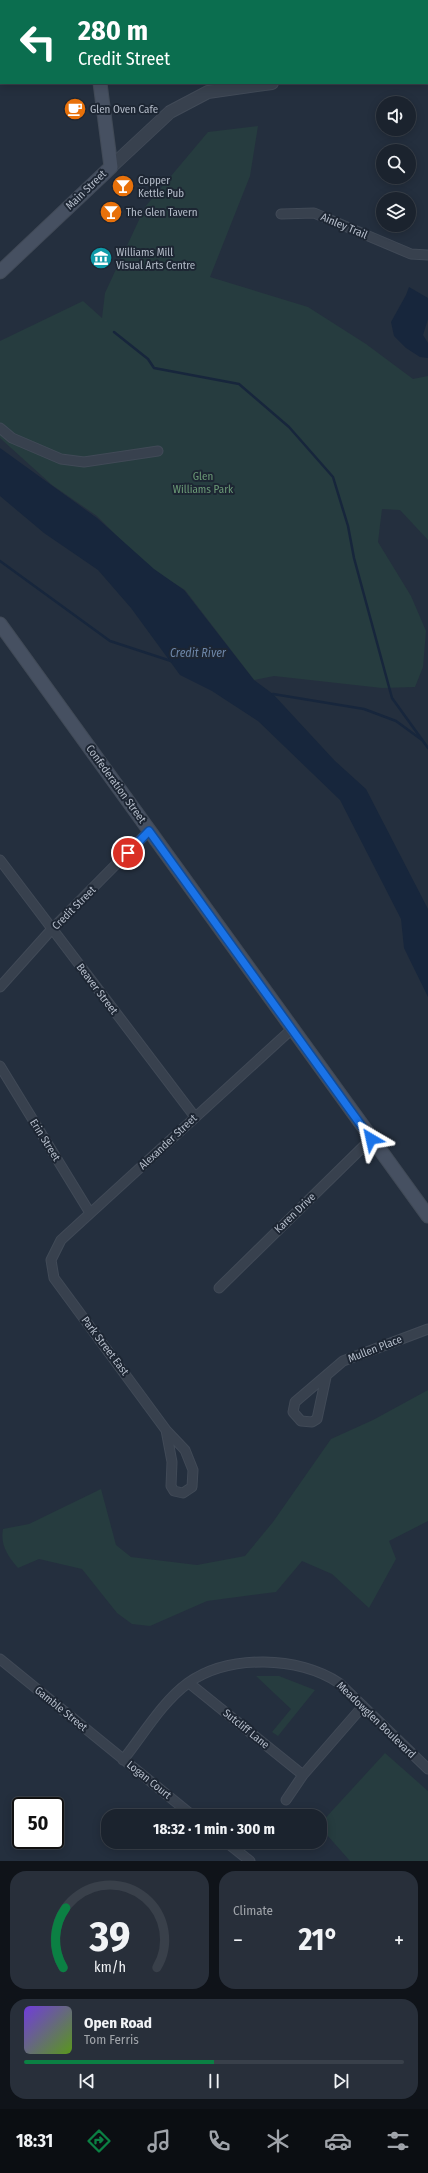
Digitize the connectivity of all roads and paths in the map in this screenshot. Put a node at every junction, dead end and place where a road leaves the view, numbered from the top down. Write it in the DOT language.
graph roads {
  1 [pos="100,84"];
  2 [pos="265,84"];
  3 [pos="111,167"];
  4 [pos="281,214"];
  5 [pos="428,255"];
  6 [pos="0,272"];
  7 [pos="0,428"];
  8 [pos="158,451"];
  9 [pos="0,624"];
  10 [pos="149,831"];
  11 [pos="0,860"];
  12 [pos="52,929"];
  13 [pos="0,987"];
  14 [pos="292,1029"];
  15 [pos="0,1066"];
  16 [pos="195,1117"];
  17 [pos="371,1139"];
  18 [pos="90,1213"];
  19 [pos="428,1216"];
  20 [pos="51,1260"];
  21 [pos="219,1288"];
  22 [pos="428,1329"];
  23 [pos="326,1377"];
  24 [pos="166,1430"];
  25 [pos="0,1659"];
  26 [pos="189,1683"];
  27 [pos="363,1706"];
  28 [pos="123,1760"];
  29 [pos="428,1769"];
  30 [pos="303,1775"];
  31 [pos="286,1800"];
  32 [pos="184,1809"];
  33 [pos="235,1849"];
  34 [pos="250,1861"];
  1 -- 3 [label="main road, Main Street"];
  2 -- 3 [label="street"];
  3 -- 6 [label="main road, Main Street"];
  4 -- 5 [label="street, Ainley Trail"];
  7 -- 8 [label="street"];
  9 -- 10 [label="main road, Confederation Street"];
  10 -- 12 [label="street, Credit Street"];
  10 -- 14 [label="main road, Confederation Street"];
  11 -- 12 [label="street, Beaver Street"];
  12 -- 13 [label="street, Credit Street"];
  12 -- 16 [label="street, Beaver Street"];
  14 -- 16 [label="street, Alexander Street"];
  14 -- 17 [label="main road, Confederation Street"];
  15 -- 18 [label="street, Erin Street"];
  16 -- 18 [label="street, Alexander Street"];
  17 -- 19 [label="main road, Confederation Street"];
  17 -- 21 [label="street, Karen Drive"];
  18 -- 20 [label="street, Alexander Street"];
  20 -- 24 [label="street, Park Street East"];
  22 -- 23 [label="street, Mullen Place"];
  23 -- 23 [label="street, Mullen Place"];
  24 -- 24 [label="street, Park Street East"];
  25 -- 28 [label="street, Gamble Street"];
  26 -- 27 [label="street, Meadowglen Boulevard"];
  26 -- 28 [label="street, Meadowglen Boulevard"];
  26 -- 30 [label="street, Sutcliff Lane"];
  27 -- 29 [label="street, Meadowglen Boulevard"];
  27 -- 30 [label="street"];
  28 -- 32 [label="street, Logan Court"];
  30 -- 31 [label="street"];
  33 -- 34 [label="street"];
}
